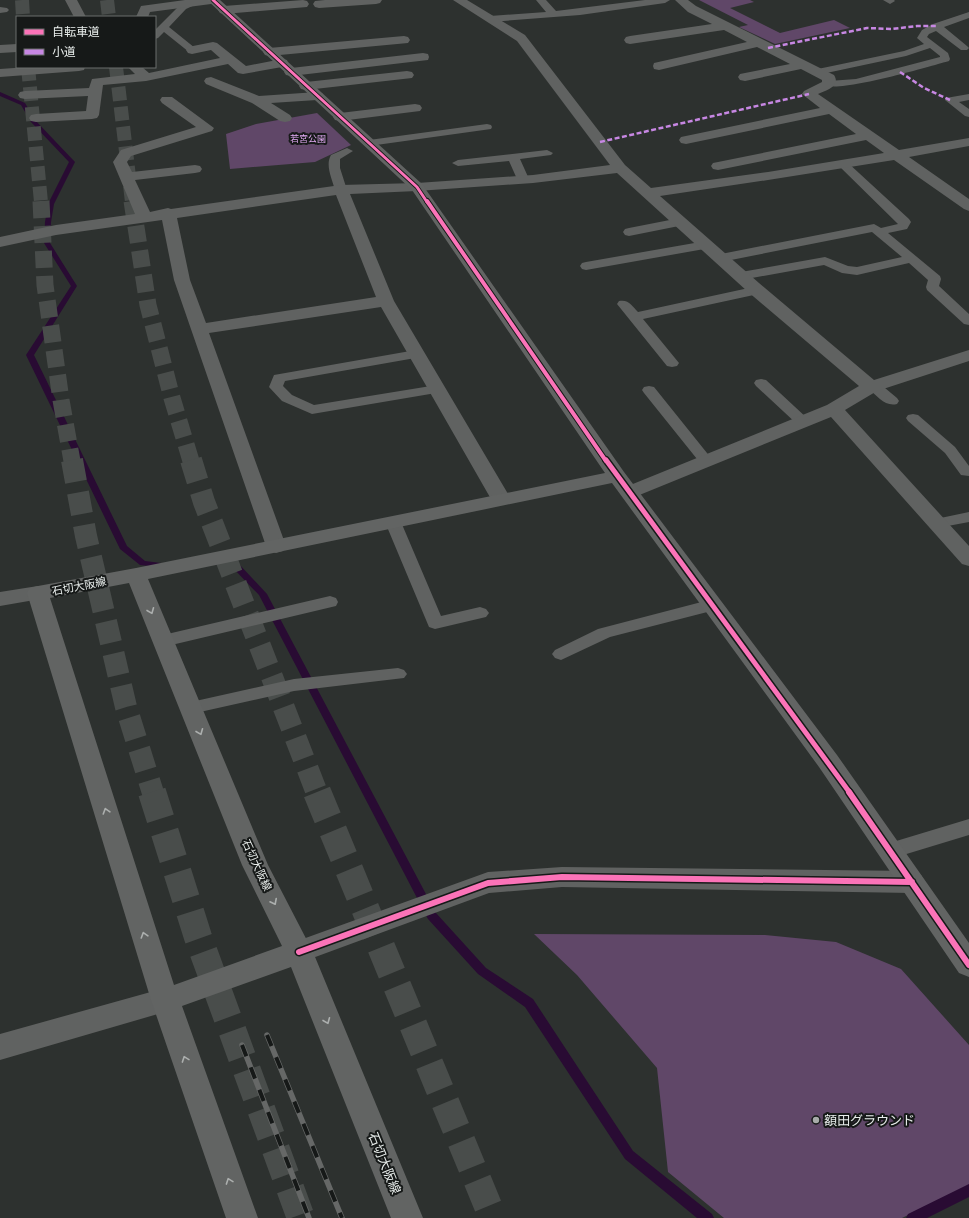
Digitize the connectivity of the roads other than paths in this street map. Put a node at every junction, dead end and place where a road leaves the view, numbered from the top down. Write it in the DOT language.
graph roads {
  1 [pos="71,0"];
  2 [pos="212,0"];
  3 [pos="376,0"];
  4 [pos="459,0"];
  5 [pos="541,0"];
  6 [pos="665,0"];
  7 [pos="681,0"];
  8 [pos="196,2"];
  9 [pos="302,4"];
  10 [pos="319,4"];
  11 [pos="224,10"];
  12 [pos="553,14"];
  13 [pos="969,15"];
  14 [pos="79,16"];
  15 [pos="142,16"];
  16 [pos="490,19"];
  17 [pos="164,26"];
  18 [pos="724,26"];
  19 [pos="936,26"];
  20 [pos="156,35"];
  21 [pos="404,40"];
  22 [pos="630,40"];
  23 [pos="758,43"];
  24 [pos="930,45"];
  25 [pos="16,48"];
  26 [pos="964,48"];
  27 [pos="0,49"];
  28 [pos="192,50"];
  29 [pos="269,52"];
  30 [pos="423,57"];
  31 [pos="230,60"];
  32 [pos="678,61"];
  33 [pos="802,65"];
  34 [pos="659,66"];
  35 [pos="66,68"];
  36 [pos="134,68"];
  37 [pos="286,68"];
  38 [pos="695,71"];
  39 [pos="817,72"];
  40 [pos="0,73"];
  41 [pos="407,75"];
  42 [pos="146,76"];
  43 [pos="745,77"];
  44 [pos="211,80"];
  45 [pos="829,84"];
  46 [pos="306,86"];
  47 [pos="95,92"];
  48 [pos="24,95"];
  49 [pos="317,96"];
  50 [pos="969,96"];
  51 [pos="167,100"];
  52 [pos="257,100"];
  53 [pos="415,108"];
  54 [pos="830,110"];
  55 [pos="969,114"];
  56 [pos="340,117"];
  57 [pos="36,118"];
  58 [pos="284,118"];
  59 [pos="488,127"];
  60 [pos="866,136"];
  61 [pos="686,140"];
  62 [pos="369,143"];
  63 [pos="966,145"];
  64 [pos="347,151"];
  65 [pos="547,153"];
  66 [pos="513,156"];
  67 [pos="895,156"];
  68 [pos="458,162"];
  69 [pos="843,164"];
  70 [pos="718,166"];
  71 [pos="620,168"];
  72 [pos="195,169"];
  73 [pos="127,178"];
  74 [pos="523,179"];
  75 [pos="417,187"];
  76 [pos="341,190"];
  77 [pos="647,193"];
  78 [pos="969,206"];
  79 [pos="168,213"];
  80 [pos="144,217"];
  81 [pos="680,222"];
  82 [pos="628,232"];
  83 [pos="878,232"];
  84 [pos="0,242"];
  85 [pos="706,245"];
  86 [pos="721,258"];
  87 [pos="911,259"];
  88 [pos="586,266"];
  89 [pos="742,276"];
  90 [pos="758,290"];
  91 [pos="386,301"];
  92 [pos="624,304"];
  93 [pos="635,317"];
  94 [pos="969,321"];
  95 [pos="199,329"];
  96 [pos="416,354"];
  97 [pos="969,355"];
  98 [pos="672,363"];
  99 [pos="761,383"];
  100 [pos="873,386"];
  101 [pos="437,389"];
  102 [pos="649,390"];
  103 [pos="892,401"];
  104 [pos="834,409"];
  105 [pos="913,418"];
  106 [pos="803,422"];
  107 [pos="706,461"];
  108 [pos="969,472"];
  109 [pos="624,484"];
  110 [pos="501,500"];
  111 [pos="969,517"];
  112 [pos="393,522"];
  113 [pos="937,524"];
  114 [pos="276,546"];
  115 [pos="969,559"];
  116 [pos="136,575"];
  117 [pos="38,594"];
  118 [pos="0,599"];
  119 [pos="330,602"];
  120 [pos="713,605"];
  121 [pos="480,613"];
  122 [pos="163,641"];
  123 [pos="561,654"];
  124 [pos="398,674"];
  125 [pos="191,708"];
  126 [pos="969,827"];
  127 [pos="890,851"];
  128 [pos="912,882"];
  129 [pos="299,952"];
  130 [pos="969,965"];
  131 [pos="165,1000"];
  132 [pos="0,1047"];
  133 [pos="242,1218"];
  134 [pos="407,1218"];
  1 -- 14 [label="street"];
  2 -- 8 [label="street"];
  2 -- 11 [label="street"];
  3 -- 10 [label="street"];
  4 -- 16 [label="street"];
  5 -- 12 [label="lane"];
  6 -- 12 [label="lane"];
  7 -- 18 [label="street"];
  8 -- 15 [label="street"];
  8 -- 17 [label="lane"];
  9 -- 11 [label="street"];
  11 -- 29 [label="street"];
  12 -- 16 [label="lane"];
  13 -- 19 [label="lane"];
  16 -- 71 [label="street"];
  17 -- 20 [label="lane"];
  17 -- 28 [label="lane"];
  18 -- 22 [label="street"];
  18 -- 23 [label="street"];
  19 -- 24 [label="lane"];
  19 -- 26 [label="lane"];
  21 -- 29 [label="street"];
  23 -- 32 [label="street"];
  23 -- 33 [label="street"];
  24 -- 39 [label="lane"];
  24 -- 45 [label="lane"];
  25 -- 27 [label="street"];
  28 -- 31 [label="street"];
  29 -- 37 [label="street"];
  30 -- 37 [label="street"];
  31 -- 37 [label="street"];
  31 -- 42 [label="street"];
  32 -- 34 [label="street"];
  32 -- 38 [label="street"];
  33 -- 39 [label="street"];
  33 -- 43 [label="street"];
  35 -- 40 [label="street"];
  36 -- 42 [label="street"];
  37 -- 46 [label="street"];
  39 -- 45 [label="street"];
  41 -- 46 [label="street"];
  42 -- 47 [label="street"];
  44 -- 52 [label="street"];
  45 -- 54 [label="street"];
  46 -- 49 [label="street"];
  47 -- 48 [label="street"];
  47 -- 57 [label="street"];
  49 -- 52 [label="street"];
  49 -- 56 [label="street"];
  50 -- 55 [label="lane"];
  51 -- 73 [label="street"];
  52 -- 58 [label="street"];
  53 -- 56 [label="street"];
  54 -- 60 [label="street"];
  54 -- 61 [label="street"];
  56 -- 62 [label="street"];
  59 -- 62 [label="lane"];
  60 -- 67 [label="street"];
  60 -- 70 [label="street"];
  62 -- 75 [label="street"];
  63 -- 67 [label="street"];
  64 -- 76 [label="lane"];
  65 -- 66 [label="lane"];
  66 -- 68 [label="lane"];
  66 -- 74 [label="lane"];
  67 -- 69 [label="street"];
  67 -- 78 [label="street"];
  69 -- 77 [label="street"];
  69 -- 83 [label="lane"];
  71 -- 74 [label="street"];
  71 -- 77 [label="street"];
  72 -- 73 [label="street"];
  73 -- 80 [label="street"];
  74 -- 75 [label="street"];
  75 -- 76 [label="street"];
  75 -- 109 [label="street"];
  76 -- 79 [label="street"];
  76 -- 91 [label="street"];
  77 -- 81 [label="street"];
  79 -- 80 [label="street"];
  79 -- 95 [label="street"];
  80 -- 84 [label="street"];
  81 -- 82 [label="lane"];
  81 -- 85 [label="street"];
  83 -- 86 [label="lane"];
  83 -- 87 [label="lane"];
  85 -- 86 [label="street"];
  85 -- 88 [label="lane"];
  86 -- 89 [label="street"];
  87 -- 89 [label="lane"];
  87 -- 94 [label="lane"];
  89 -- 90 [label="street"];
  90 -- 93 [label="lane"];
  90 -- 100 [label="street"];
  91 -- 95 [label="street"];
  91 -- 96 [label="street"];
  92 -- 93 [label="lane"];
  93 -- 98 [label="lane"];
  95 -- 114 [label="street"];
  96 -- 101 [label="street"];
  96 -- 101 [label="lane"];
  97 -- 100 [label="street"];
  99 -- 106 [label="lane"];
  100 -- 103 [label="lane"];
  100 -- 104 [label="street"];
  101 -- 110 [label="street"];
  102 -- 107 [label="lane"];
  104 -- 106 [label="street"];
  104 -- 113 [label="street"];
  105 -- 108 [label="lane"];
  106 -- 107 [label="street"];
  107 -- 109 [label="street"];
  109 -- 110 [label="street"];
  109 -- 120 [label="street"];
  110 -- 112 [label="street"];
  111 -- 113 [label="lane"];
  112 -- 114 [label="street"];
  112 -- 121 [label="lane"];
  113 -- 115 [label="street"];
  114 -- 116 [label="street"];
  116 -- 117 [label="street, 石切大阪線"];
  116 -- 122 [label="street, 石切大阪線, one-way"];
  117 -- 118 [label="street"];
  131 -- 117 [label="street, 石切大阪線, one-way"];
  119 -- 122 [label="lane"];
  120 -- 123 [label="lane"];
  120 -- 127 [label="street"];
  122 -- 125 [label="street, 石切大阪線"];
  124 -- 125 [label="lane"];
  125 -- 129 [label="street, 石切大阪線, one-way"];
  126 -- 127 [label="lane"];
  127 -- 128 [label="street"];
  128 -- 129 [label="street"];
  128 -- 130 [label="street"];
  129 -- 131 [label="street"];
  129 -- 134 [label="street, 石切大阪線, one-way"];
  131 -- 132 [label="street"];
  133 -- 131 [label="street, 石切大阪線, one-way"];
}
